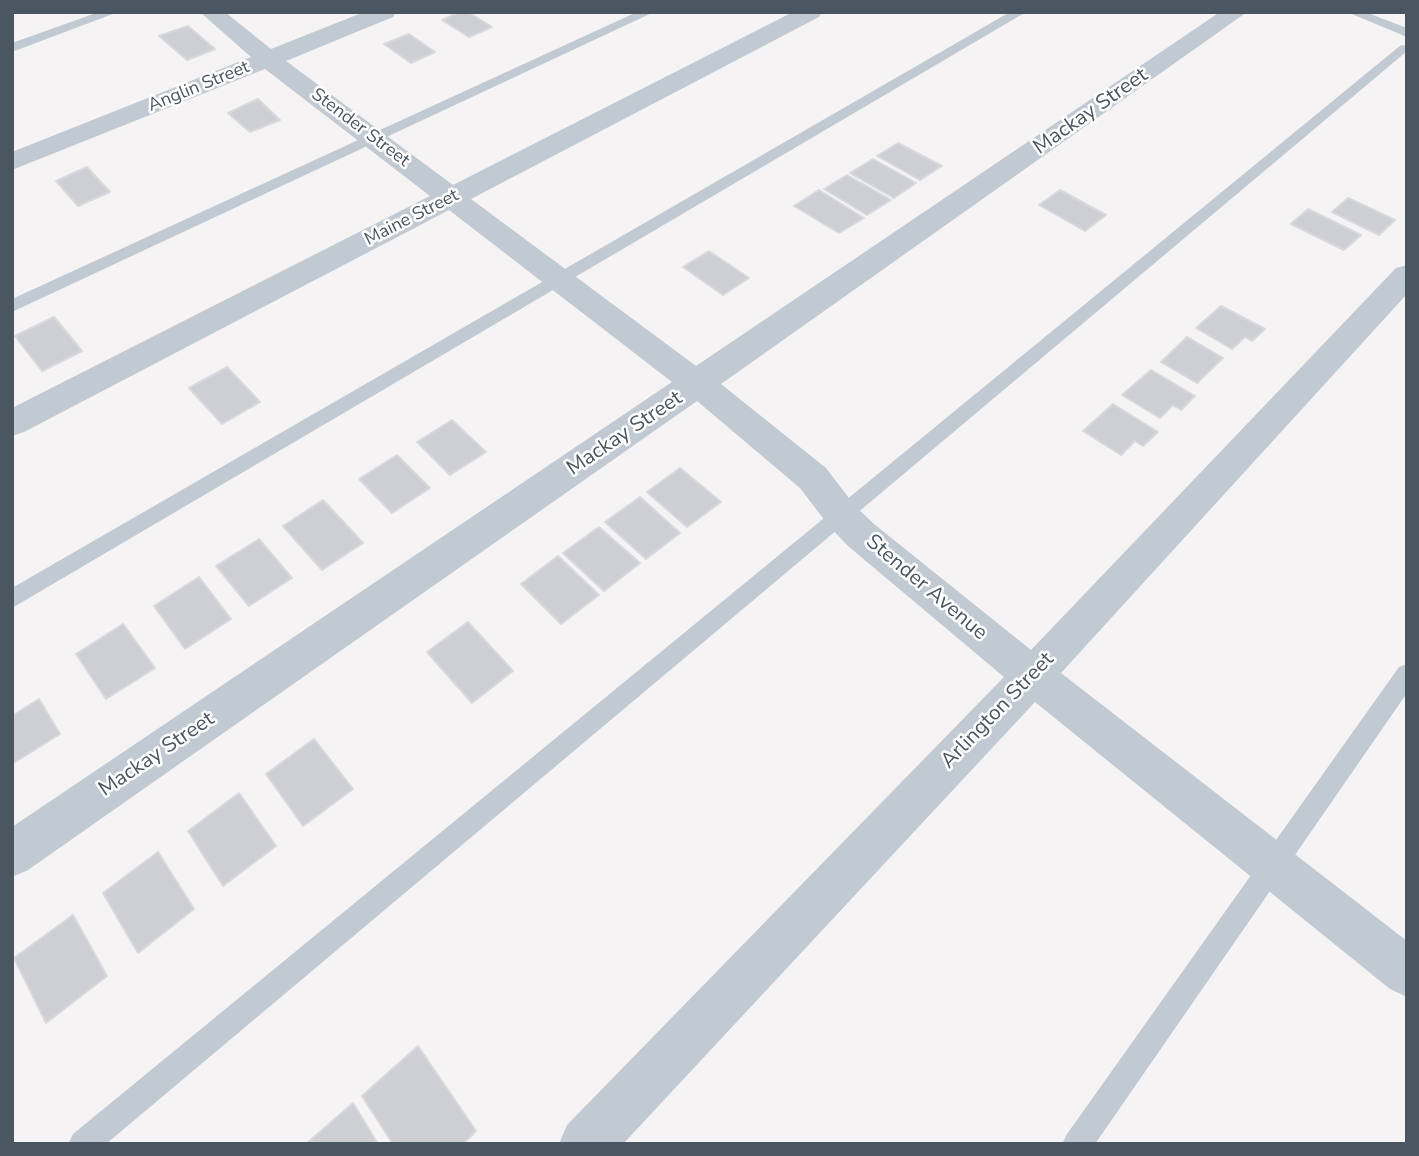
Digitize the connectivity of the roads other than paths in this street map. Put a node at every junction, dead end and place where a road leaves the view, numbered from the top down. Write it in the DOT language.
graph roads {
  1 [pos="112,12"];
  2 [pos="211,12"];
  3 [pos="385,12"];
  4 [pos="648,12"];
  5 [pos="811,12"];
  6 [pos="1020,12"];
  7 [pos="1236,12"];
  8 [pos="1353,12"];
  9 [pos="1404,41"];
  10 [pos="12,48"];
  11 [pos="268,59"];
  12 [pos="375,139"];
  13 [pos="12,162"];
  14 [pos="452,198"];
  15 [pos="1407,275"];
  16 [pos="562,281"];
  17 [pos="12,306"];
  18 [pos="698,384"];
  19 [pos="12,423"];
  20 [pos="842,516"];
  21 [pos="12,599"];
  22 [pos="1034,674"];
  23 [pos="1407,674"];
  24 [pos="12,854"];
  25 [pos="1274,866"];
  26 [pos="1407,972"];
  27 [pos="83,1144"];
  28 [pos="586,1144"];
  29 [pos="1077,1144"];
  1 -- 10 [label="lane"];
  2 -- 11 [label="street"];
  3 -- 11 [label="street, Anglin Street"];
  4 -- 12 [label="lane"];
  5 -- 14 [label="street, Maine Street"];
  6 -- 16 [label="lane"];
  7 -- 18 [label="street, Mackay Street"];
  8 -- 9 [label="lane"];
  9 -- 20 [label="lane"];
  11 -- 12 [label="street, Stender Street"];
  11 -- 13 [label="street, Anglin Street"];
  12 -- 14 [label="street, Stender Street"];
  12 -- 17 [label="lane"];
  14 -- 16 [label="street, Stender Avenue"];
  14 -- 19 [label="street, Maine Street"];
  15 -- 22 [label="street, Arlington Street"];
  16 -- 18 [label="street, Stender Avenue"];
  16 -- 21 [label="lane"];
  18 -- 20 [label="street, Stender Avenue"];
  18 -- 24 [label="street, Mackay Street"];
  20 -- 22 [label="street, Stender Avenue"];
  20 -- 27 [label="lane"];
  22 -- 25 [label="street, Stender Avenue"];
  22 -- 28 [label="street, Arlington Street"];
  23 -- 25 [label="lane"];
  25 -- 26 [label="street, Stender Avenue"];
  25 -- 29 [label="lane"];
}
